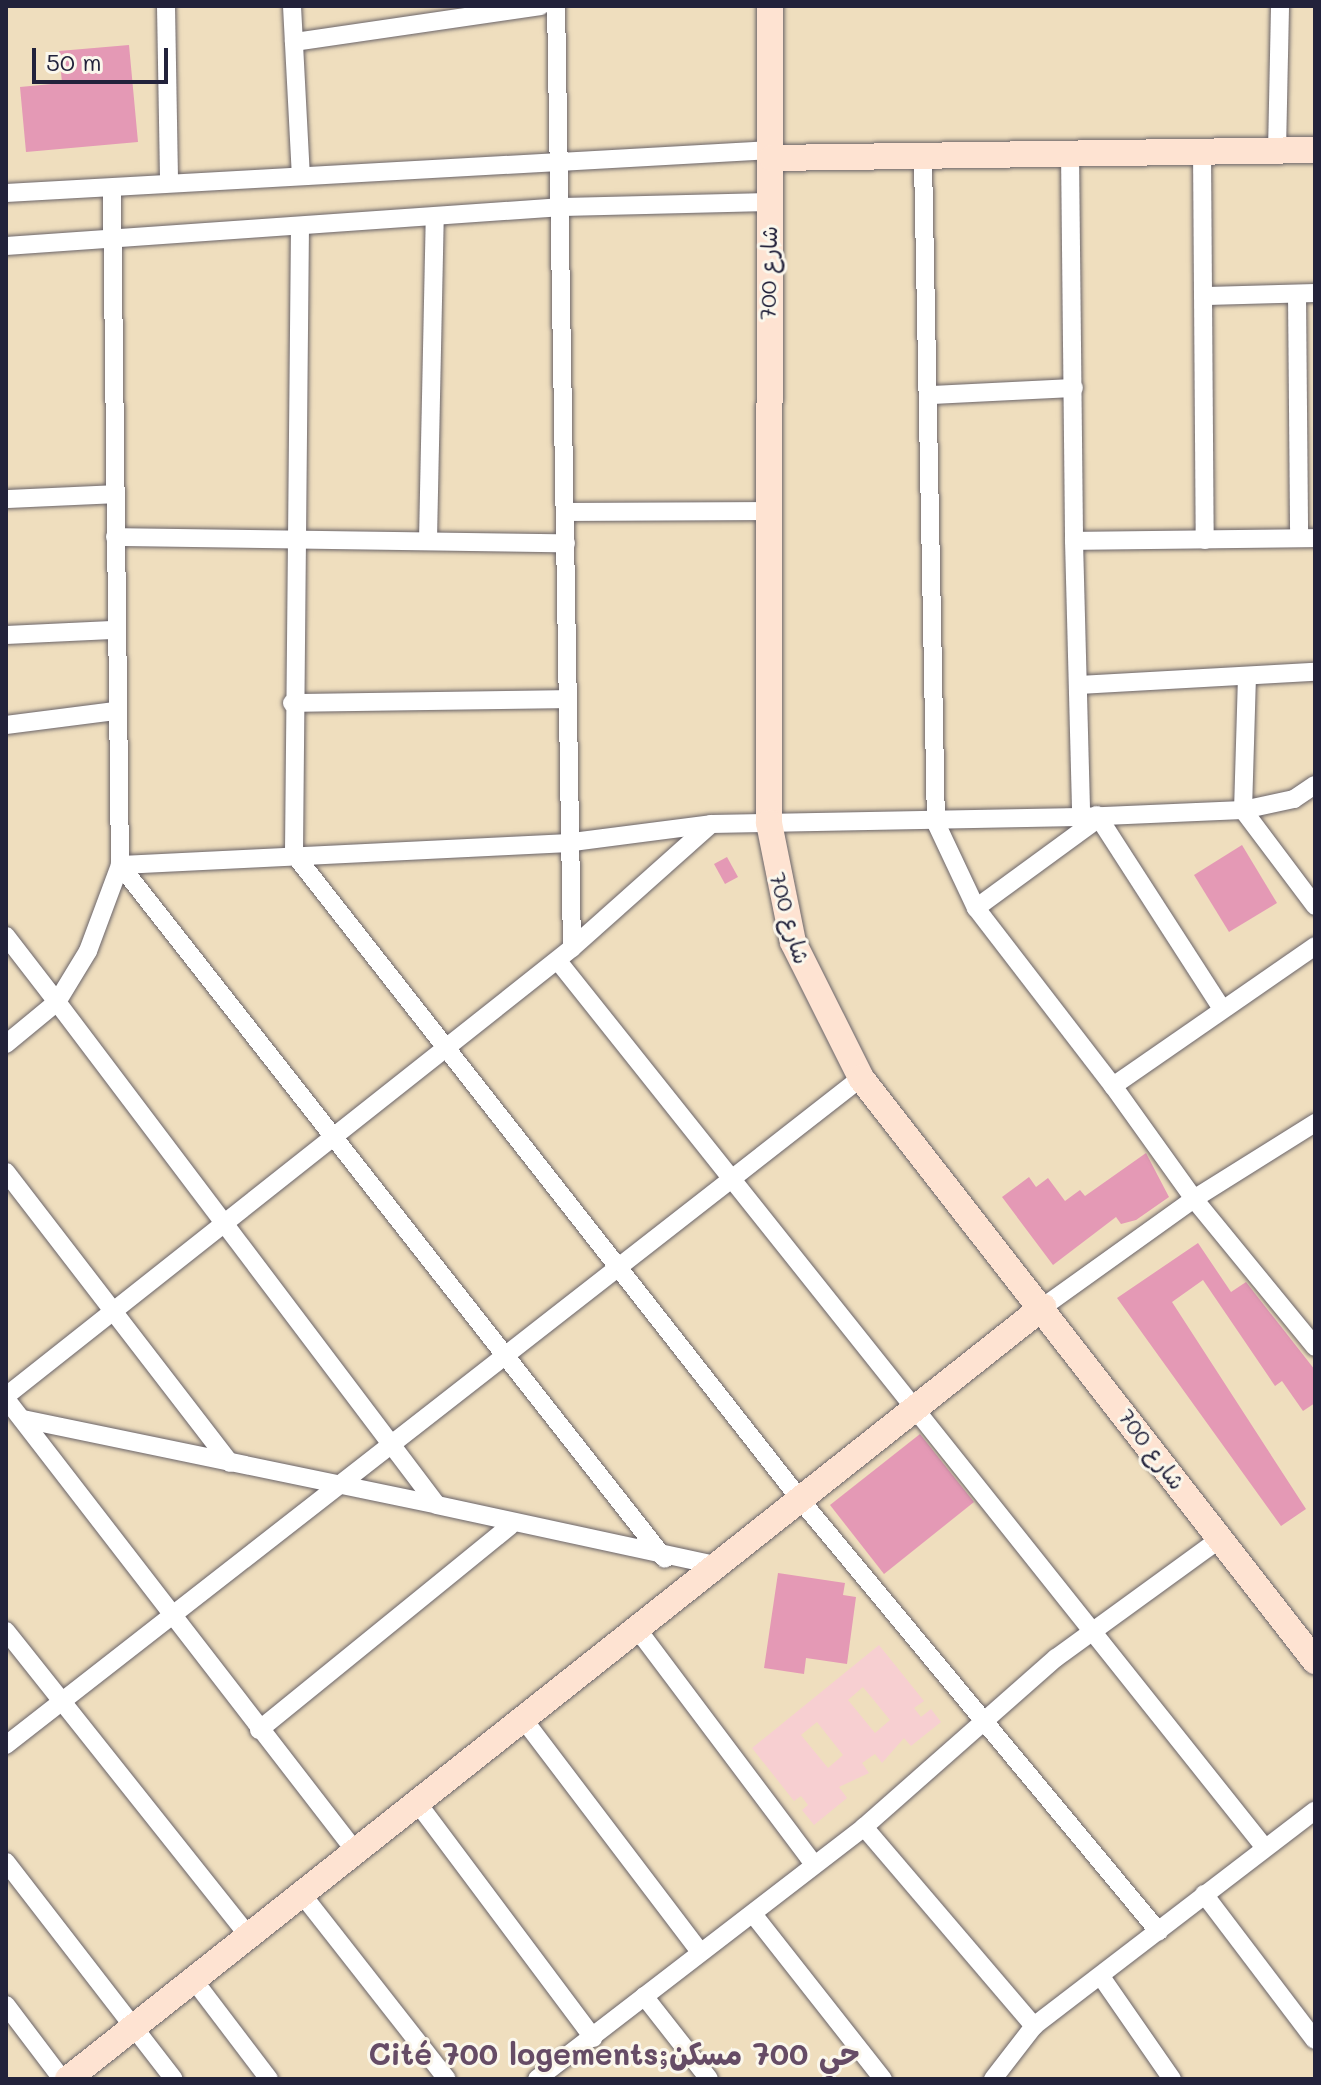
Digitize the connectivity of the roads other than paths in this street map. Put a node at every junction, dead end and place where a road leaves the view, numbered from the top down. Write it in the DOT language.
graph roads {
  1 [pos="166,6"];
  2 [pos="292,6"];
  3 [pos="540,6"];
  4 [pos="556,6"];
  5 [pos="770,6"];
  6 [pos="1280,6"];
  7 [pos="294,42"];
  8 [pos="1315,150"];
  9 [pos="1202,151"];
  10 [pos="1277,151"];
  11 [pos="1070,153"];
  12 [pos="772,154"];
  13 [pos="560,159"];
  14 [pos="923,160"];
  15 [pos="301,175"];
  16 [pos="169,183"];
  17 [pos="112,188"];
  18 [pos="6,193"];
  19 [pos="769,202"];
  20 [pos="563,207"];
  21 [pos="435,218"];
  22 [pos="300,226"];
  23 [pos="112,239"];
  24 [pos="6,246"];
  25 [pos="1306,294"];
  26 [pos="1207,296"];
  27 [pos="1074,388"];
  28 [pos="931,395"];
  29 [pos="115,494"];
  30 [pos="6,499"];
  31 [pos="765,511"];
  32 [pos="568,512"];
  33 [pos="293,535"];
  34 [pos="115,537"];
  35 [pos="1307,538"];
  36 [pos="428,540"];
  37 [pos="1205,540"];
  38 [pos="1074,541"];
  39 [pos="566,543"];
  40 [pos="112,630"];
  41 [pos="6,635"];
  42 [pos="1315,672"];
  43 [pos="1247,676"];
  44 [pos="1079,685"];
  45 [pos="565,699"];
  46 [pos="292,703"];
  47 [pos="115,711"];
  48 [pos="6,725"];
  49 [pos="1315,785"];
  50 [pos="1243,810"];
  51 [pos="1092,816"];
  52 [pos="769,823"];
  53 [pos="936,823"];
  54 [pos="711,824"];
  55 [pos="565,843"];
  56 [pos="294,854"];
  57 [pos="120,865"];
  58 [pos="1315,906"];
  59 [pos="976,908"];
  60 [pos="6,936"];
  61 [pos="1315,946"];
  62 [pos="572,948"];
  63 [pos="558,961"];
  64 [pos="57,1002"];
  65 [pos="1222,1009"];
  66 [pos="6,1044"];
  67 [pos="448,1052"];
  68 [pos="861,1078"];
  69 [pos="1113,1086"];
  70 [pos="1312,1130"];
  71 [pos="337,1137"];
  72 [pos="6,1172"];
  73 [pos="730,1182"];
  74 [pos="1194,1199"];
  75 [pos="225,1229"];
  76 [pos="619,1269"];
  77 [pos="1043,1307"];
  78 [pos="113,1312"];
  79 [pos="1315,1347"];
  80 [pos="509,1359"];
  81 [pos="6,1398"];
  82 [pos="917,1413"];
  83 [pos="23,1419"];
  84 [pos="395,1442"];
  85 [pos="230,1463"];
  86 [pos="336,1487"];
  87 [pos="803,1503"];
  88 [pos="437,1505"];
  89 [pos="510,1526"];
  90 [pos="1220,1539"];
  91 [pos="665,1559"];
  92 [pos="715,1565"];
  93 [pos="170,1618"];
  94 [pos="638,1630"];
  95 [pos="1095,1630"];
  96 [pos="6,1631"];
  97 [pos="1315,1661"];
  98 [pos="64,1703"];
  99 [pos="524,1720"];
  100 [pos="981,1723"];
  101 [pos="259,1730"];
  102 [pos="6,1745"];
  103 [pos="419,1805"];
  104 [pos="1315,1810"];
  105 [pos="864,1827"];
  106 [pos="1265,1848"];
  107 [pos="356,1852"];
  108 [pos="6,1862"];
  109 [pos="813,1863"];
  110 [pos="301,1893"];
  111 [pos="1204,1894"];
  112 [pos="753,1914"];
  113 [pos="1159,1932"];
  114 [pos="246,1933"];
  115 [pos="700,1952"];
  116 [pos="1102,1978"];
  117 [pos="193,1979"];
  118 [pos="644,1996"];
  119 [pos="6,2005"];
  120 [pos="133,2026"];
  121 [pos="1034,2026"];
  122 [pos="593,2038"];
  123 [pos="1315,2040"];
  124 [pos="65,2079"];
  125 [pos="174,2079"];
  126 [pos="269,2079"];
  127 [pos="447,2079"];
  128 [pos="537,2079"];
  129 [pos="709,2079"];
  130 [pos="883,2079"];
  131 [pos="993,2079"];
  132 [pos="1172,2079"];
  1 -- 16 [label="street"];
  2 -- 7 [label="street"];
  3 -- 7 [label="street"];
  4 -- 13 [label="street"];
  5 -- 12 [label="main road, شارع 700"];
  6 -- 10 [label="street"];
  7 -- 15 [label="street"];
  8 -- 10 [label="main road"];
  9 -- 10 [label="main road"];
  9 -- 11 [label="main road"];
  9 -- 26 [label="street"];
  11 -- 14 [label="main road"];
  11 -- 27 [label="street"];
  12 -- 13 [label="street"];
  12 -- 14 [label="main road"];
  12 -- 19 [label="main road, شارع 700"];
  13 -- 15 [label="street"];
  13 -- 20 [label="street"];
  14 -- 28 [label="street"];
  15 -- 16 [label="street"];
  16 -- 17 [label="street"];
  17 -- 18 [label="street"];
  17 -- 23 [label="street"];
  19 -- 20 [label="street"];
  19 -- 31 [label="main road, شارع 700"];
  20 -- 21 [label="street"];
  20 -- 32 [label="street"];
  21 -- 22 [label="street"];
  21 -- 36 [label="street"];
  22 -- 23 [label="street"];
  22 -- 33 [label="street"];
  23 -- 24 [label="street"];
  23 -- 29 [label="street"];
  25 -- 26 [label="street"];
  25 -- 35 [label="street"];
  26 -- 37 [label="street"];
  27 -- 28 [label="street"];
  27 -- 38 [label="street"];
  28 -- 53 [label="street"];
  29 -- 30 [label="street"];
  29 -- 34 [label="street"];
  31 -- 32 [label="street"];
  31 -- 52 [label="main road, شارع 700"];
  32 -- 39 [label="street"];
  33 -- 34 [label="street"];
  33 -- 36 [label="street"];
  33 -- 46 [label="street"];
  34 -- 40 [label="street"];
  35 -- 37 [label="street"];
  36 -- 39 [label="street"];
  37 -- 38 [label="street"];
  38 -- 44 [label="street"];
  39 -- 45 [label="street"];
  40 -- 41 [label="street"];
  40 -- 47 [label="street"];
  42 -- 43 [label="street"];
  43 -- 44 [label="street"];
  43 -- 50 [label="street"];
  44 -- 51 [label="street"];
  45 -- 46 [label="street"];
  45 -- 55 [label="street"];
  46 -- 56 [label="street"];
  47 -- 48 [label="street"];
  47 -- 57 [label="street"];
  49 -- 50 [label="street"];
  50 -- 51 [label="street"];
  50 -- 58 [label="street"];
  51 -- 53 [label="street"];
  51 -- 59 [label="street"];
  51 -- 65 [label="street"];
  52 -- 53 [label="street"];
  52 -- 54 [label="street"];
  52 -- 68 [label="main road, شارع 700"];
  53 -- 59 [label="street"];
  54 -- 55 [label="street"];
  54 -- 62 [label="street"];
  55 -- 56 [label="street"];
  55 -- 62 [label="street"];
  56 -- 57 [label="street"];
  56 -- 67 [label="street"];
  57 -- 64 [label="street"];
  57 -- 71 [label="street"];
  59 -- 69 [label="street"];
  60 -- 64 [label="street"];
  61 -- 65 [label="street"];
  62 -- 63 [label="street"];
  63 -- 67 [label="street"];
  63 -- 73 [label="street"];
  64 -- 66 [label="street"];
  64 -- 75 [label="street"];
  65 -- 69 [label="street"];
  67 -- 71 [label="street"];
  67 -- 76 [label="street"];
  68 -- 73 [label="street"];
  68 -- 77 [label="main road, شارع 700"];
  69 -- 74 [label="street"];
  70 -- 74 [label="street"];
  71 -- 75 [label="street"];
  71 -- 80 [label="street"];
  72 -- 78 [label="street"];
  73 -- 76 [label="street"];
  73 -- 82 [label="street"];
  74 -- 77 [label="street"];
  74 -- 79 [label="street"];
  75 -- 78 [label="street"];
  75 -- 84 [label="street"];
  76 -- 80 [label="street"];
  76 -- 87 [label="street"];
  77 -- 82 [label="main road"];
  77 -- 90 [label="main road, شارع 700"];
  78 -- 81 [label="street"];
  78 -- 85 [label="street"];
  80 -- 84 [label="street"];
  80 -- 91 [label="street"];
  81 -- 83 [label="street"];
  82 -- 87 [label="main road"];
  82 -- 95 [label="street"];
  83 -- 85 [label="street"];
  83 -- 93 [label="street"];
  84 -- 86 [label="street"];
  84 -- 88 [label="street"];
  85 -- 86 [label="street"];
  86 -- 88 [label="street"];
  86 -- 93 [label="street"];
  87 -- 92 [label="main road"];
  87 -- 100 [label="street"];
  88 -- 89 [label="street"];
  89 -- 91 [label="street"];
  89 -- 101 [label="street"];
  90 -- 95 [label="street"];
  90 -- 97 [label="main road, شارع 700"];
  91 -- 92 [label="street"];
  92 -- 94 [label="main road"];
  93 -- 98 [label="street"];
  93 -- 101 [label="street"];
  94 -- 99 [label="main road"];
  94 -- 109 [label="street"];
  95 -- 100 [label="street"];
  95 -- 106 [label="street"];
  96 -- 98 [label="street"];
  98 -- 102 [label="street"];
  98 -- 114 [label="street"];
  99 -- 103 [label="main road"];
  99 -- 115 [label="street"];
  100 -- 105 [label="street"];
  100 -- 113 [label="street"];
  101 -- 107 [label="street"];
  103 -- 107 [label="main road"];
  103 -- 122 [label="street"];
  104 -- 106 [label="street"];
  105 -- 109 [label="street"];
  105 -- 121 [label="street"];
  106 -- 111 [label="street"];
  107 -- 110 [label="main road"];
  108 -- 120 [label="street"];
  109 -- 112 [label="street"];
  110 -- 114 [label="main road"];
  110 -- 127 [label="street"];
  111 -- 113 [label="street"];
  111 -- 123 [label="street"];
  112 -- 115 [label="street"];
  112 -- 130 [label="street"];
  113 -- 116 [label="street"];
  114 -- 117 [label="main road"];
  115 -- 118 [label="street"];
  116 -- 121 [label="street"];
  116 -- 132 [label="street"];
  117 -- 120 [label="main road"];
  117 -- 126 [label="street"];
  118 -- 122 [label="street"];
  118 -- 129 [label="street"];
  119 -- 124 [label="street"];
  120 -- 124 [label="main road"];
  120 -- 125 [label="street"];
  121 -- 131 [label="street"];
  122 -- 128 [label="street"];
}
